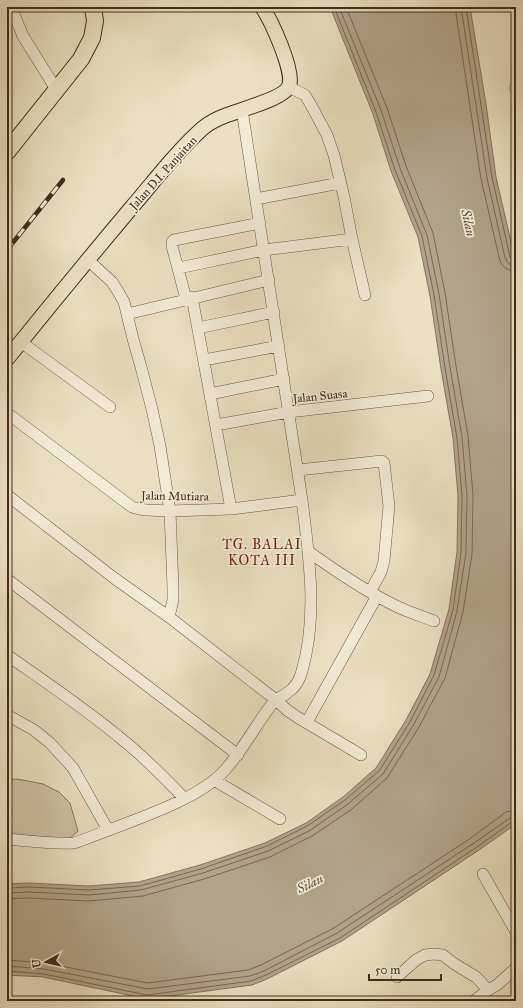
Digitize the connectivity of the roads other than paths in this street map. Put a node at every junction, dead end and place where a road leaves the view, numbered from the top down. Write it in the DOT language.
graph roads {
  1 [pos="11,7"];
  2 [pos="93,7"];
  3 [pos="262,7"];
  4 [pos="289,87"];
  5 [pos="56,89"];
  6 [pos="242,110"];
  7 [pos="7,152"];
  8 [pos="340,183"];
  9 [pos="256,199"];
  10 [pos="260,223"];
  11 [pos="352,238"];
  12 [pos="264,250"];
  13 [pos="88,260"];
  14 [pos="179,268"];
  15 [pos="269,280"];
  16 [pos="364,294"];
  17 [pos="189,298"];
  18 [pos="274,312"];
  19 [pos="127,314"];
  20 [pos="198,328"];
  21 [pos="21,342"];
  22 [pos="279,346"];
  23 [pos="7,359"];
  24 [pos="204,360"];
  25 [pos="284,378"];
  26 [pos="210,394"];
  27 [pos="428,396"];
  28 [pos="110,407"];
  29 [pos="289,412"];
  30 [pos="7,413"];
  31 [pos="216,426"];
  32 [pos="298,470"];
  33 [pos="7,495"];
  34 [pos="302,500"];
  35 [pos="231,508"];
  36 [pos="170,511"];
  37 [pos="308,552"];
  38 [pos="7,579"];
  39 [pos="374,594"];
  40 [pos="169,617"];
  41 [pos="434,621"];
  42 [pos="7,655"];
  43 [pos="276,700"];
  44 [pos="7,715"];
  45 [pos="307,722"];
  46 [pos="238,755"];
  47 [pos="361,755"];
  48 [pos="214,780"];
  49 [pos="184,798"];
  50 [pos="280,819"];
  51 [pos="108,830"];
  52 [pos="7,839"];
  53 [pos="483,874"];
  54 [pos="516,932"];
  55 [pos="516,968"];
  56 [pos="397,976"];
  57 [pos="488,990"];
  58 [pos="474,1001"];
  1 -- 5 [label="street"];
  2 -- 5 [label="highway"];
  3 -- 4 [label="main road"];
  4 -- 6 [label="main road, Jalan D.I. Panjaitan"];
  4 -- 8 [label="street"];
  5 -- 7 [label="highway"];
  6 -- 9 [label="street"];
  6 -- 13 [label="main road, Jalan D.I. Panjaitan"];
  8 -- 9 [label="street"];
  8 -- 11 [label="street"];
  9 -- 10 [label="street"];
  10 -- 12 [label="street"];
  10 -- 14 [label="street"];
  11 -- 12 [label="street"];
  11 -- 16 [label="street"];
  12 -- 14 [label="street"];
  12 -- 15 [label="street"];
  13 -- 19 [label="street"];
  13 -- 21 [label="main road, Jalan D.I. Panjaitan"];
  14 -- 17 [label="street"];
  15 -- 17 [label="street"];
  15 -- 18 [label="street"];
  17 -- 19 [label="street"];
  17 -- 20 [label="street"];
  18 -- 20 [label="street"];
  18 -- 22 [label="street"];
  19 -- 36 [label="street"];
  20 -- 24 [label="street"];
  21 -- 23 [label="main road, Jalan D.I. Panjaitan"];
  21 -- 28 [label="street"];
  22 -- 24 [label="street"];
  22 -- 25 [label="street"];
  24 -- 26 [label="street"];
  25 -- 26 [label="street"];
  25 -- 29 [label="street"];
  26 -- 31 [label="street"];
  27 -- 29 [label="street, Jalan Suasa"];
  29 -- 31 [label="street, Jalan Suasa"];
  29 -- 32 [label="street"];
  30 -- 36 [label="street, Jalan Mutiara"];
  31 -- 35 [label="street"];
  32 -- 34 [label="street"];
  32 -- 39 [label="street"];
  33 -- 40 [label="street"];
  34 -- 35 [label="street, Jalan Mutiara"];
  34 -- 37 [label="street"];
  35 -- 36 [label="street, Jalan Mutiara"];
  36 -- 40 [label="street"];
  37 -- 39 [label="street"];
  37 -- 43 [label="street"];
  38 -- 46 [label="street"];
  39 -- 41 [label="street"];
  39 -- 45 [label="street"];
  40 -- 43 [label="street"];
  42 -- 49 [label="street"];
  43 -- 45 [label="street"];
  43 -- 46 [label="street"];
  44 -- 51 [label="street"];
  45 -- 47 [label="street"];
  46 -- 48 [label="street"];
  48 -- 49 [label="street"];
  48 -- 50 [label="street"];
  49 -- 51 [label="street"];
  51 -- 52 [label="street"];
  53 -- 54 [label="street"];
  55 -- 57 [label="street"];
  56 -- 57 [label="street"];
  57 -- 58 [label="street"];
}
